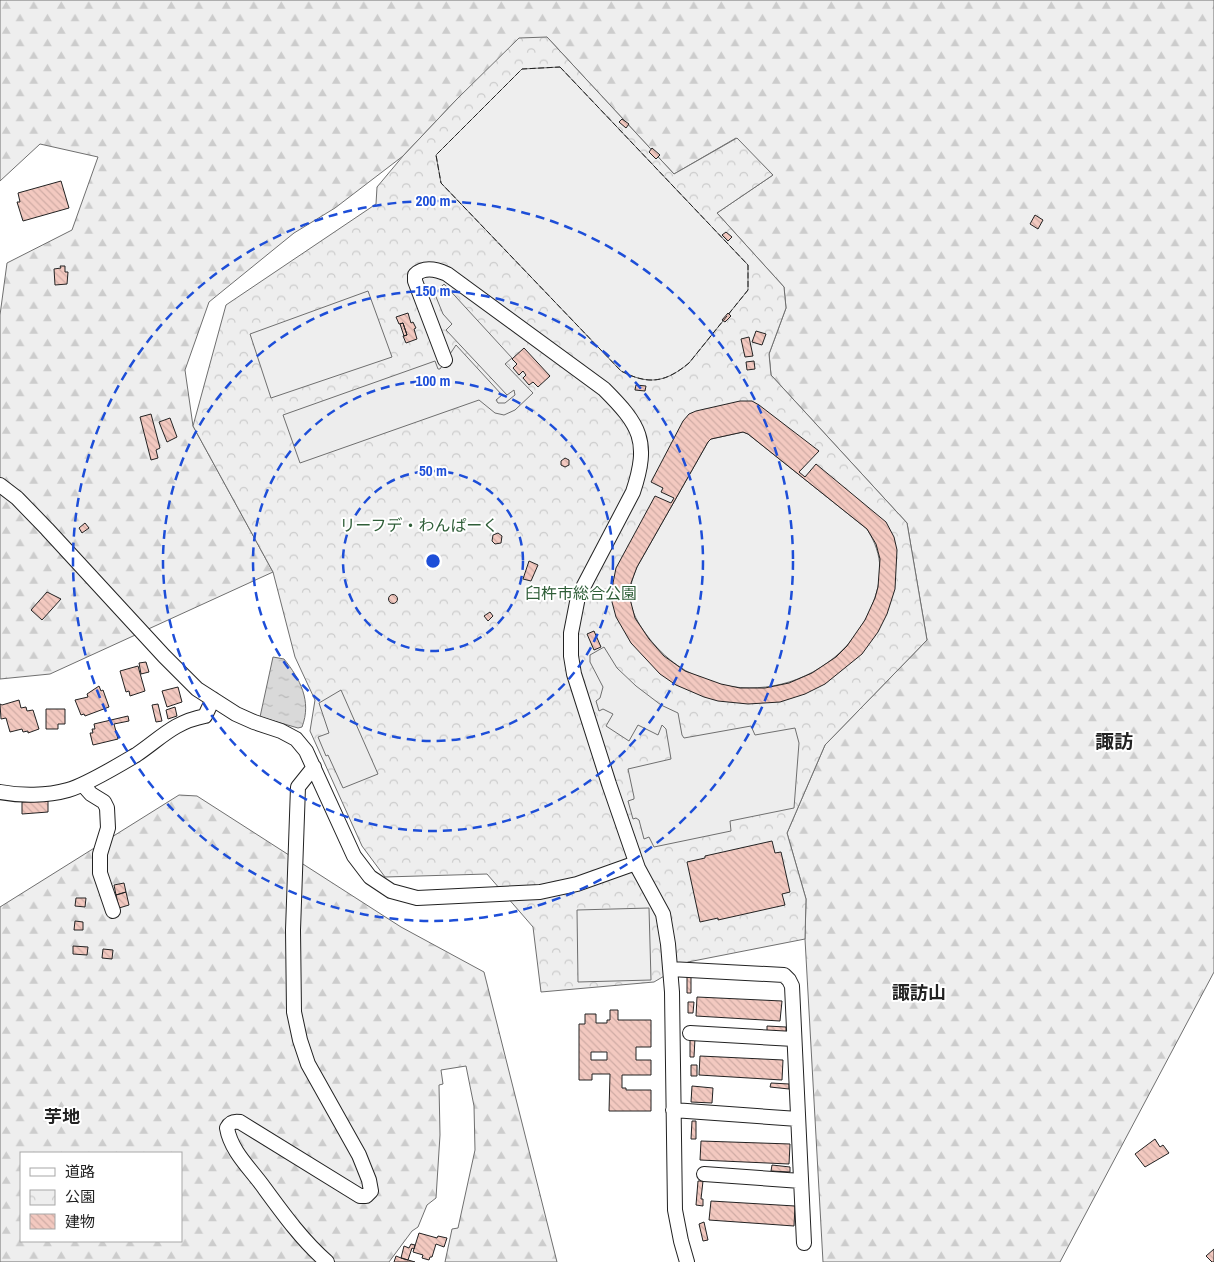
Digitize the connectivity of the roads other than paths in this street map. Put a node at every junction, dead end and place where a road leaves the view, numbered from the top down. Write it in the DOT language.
graph roads {
  1 [pos="445,360"];
  2 [pos="0,485"];
  3 [pos="213,699"];
  4 [pos="314,767"];
  5 [pos="83,784"];
  6 [pos="0,792"];
  7 [pos="636,863"];
  8 [pos="113,911"];
  9 [pos="670,969"];
  10 [pos="690,1033"];
  11 [pos="794,1039"];
  12 [pos="673,1110"];
  13 [pos="798,1119"];
  14 [pos="704,1174"];
  15 [pos="801,1181"];
  16 [pos="804,1243"];
  17 [pos="327,1262"];
  18 [pos="687,1262"];
  1 -- 7 [label="street"];
  2 -- 3 [label="street"];
  3 -- 4 [label="street"];
  3 -- 5 [label="street"];
  4 -- 7 [label="street"];
  4 -- 17 [label="street"];
  5 -- 6 [label="street"];
  5 -- 8 [label="street"];
  7 -- 9 [label="street"];
  9 -- 11 [label="street"];
  9 -- 12 [label="street"];
  10 -- 11 [label="street"];
  11 -- 13 [label="street"];
  12 -- 13 [label="street"];
  12 -- 18 [label="street"];
  13 -- 15 [label="street"];
  14 -- 15 [label="street"];
  15 -- 16 [label="street"];
}
